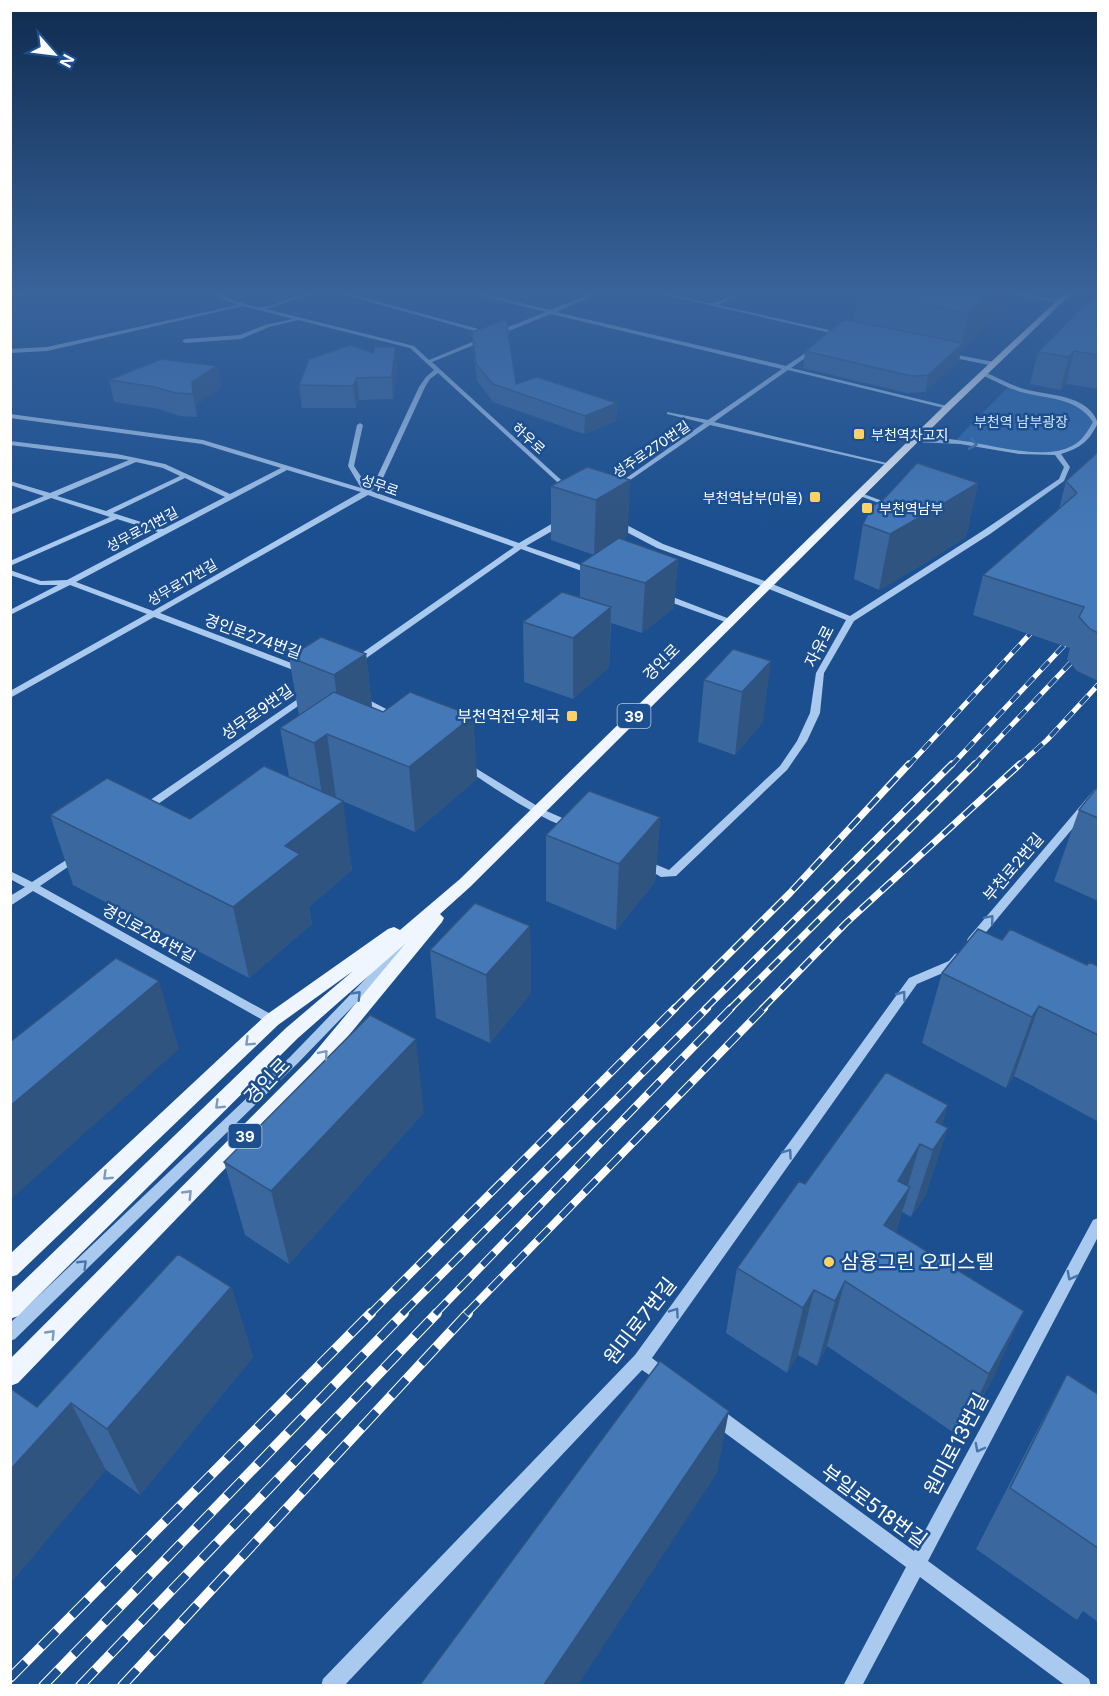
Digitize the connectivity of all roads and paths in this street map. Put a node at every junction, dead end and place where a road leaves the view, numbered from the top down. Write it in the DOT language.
graph roads {
  1 [pos="435,372"];
  2 [pos="439,372"];
  3 [pos="785,372"];
  4 [pos="797,372"];
  5 [pos="984,374"];
  6 [pos="948,407"];
  7 [pos="669,413"];
  8 [pos="10,416"];
  9 [pos="710,423"];
  10 [pos="360,425"];
  11 [pos="915,440"];
  12 [pos="10,443"];
  13 [pos="1057,453"];
  14 [pos="135,460"];
  15 [pos="889,465"];
  16 [pos="286,468"];
  17 [pos="186,475"];
  18 [pos="10,483"];
  19 [pos="367,492"];
  20 [pos="606,494"];
  21 [pos="859,494"];
  22 [pos="50,495"];
  23 [pos="230,497"];
  24 [pos="578,499"];
  25 [pos="903,510"];
  26 [pos="10,513"];
  27 [pos="106,513"];
  28 [pos="116,517"];
  29 [pos="568,518"];
  30 [pos="608,518"];
  31 [pos="164,532"];
  32 [pos="969,533"];
  33 [pos="980,537"];
  34 [pos="520,546"];
  35 [pos="10,564"];
  36 [pos="10,572"];
  37 [pos="598,574"];
  38 [pos="70,582"];
  39 [pos="767,585"];
  40 [pos="653,593"];
  41 [pos="10,613"];
  42 [pos="152,614"];
  43 [pos="851,620"];
  44 [pos="730,621"];
  45 [pos="348,666"];
  46 [pos="318,676"];
  47 [pos="320,687"];
  48 [pos="10,694"];
  49 [pos="354,696"];
  50 [pos="404,721"];
  51 [pos="458,760"];
  52 [pos="1098,792"];
  53 [pos="538,811"];
  54 [pos="138,813"];
  55 [pos="584,831"];
  56 [pos="90,847"];
  57 [pos="635,858"];
  58 [pos="10,874"];
  59 [pos="465,883"];
  60 [pos="33,887"];
  61 [pos="10,902"];
  62 [pos="958,967"];
  63 [pos="272,1020"];
  64 [pos="1098,1224"];
  65 [pos="10,1268"];
  66 [pos="10,1309"];
  67 [pos="10,1334"];
  68 [pos="641,1360"];
  69 [pos="10,1375"];
  70 [pos="679,1388"];
  71 [pos="698,1402"];
  72 [pos="917,1564"];
  73 [pos="330,1686"];
  74 [pos="852,1686"];
  75 [pos="1082,1686"];
  1 -- 19 [label="street"];
  2 -- 24 [label="street, 하우로"];
  3 -- 9 [label="street, 성주로270번길"];
  4 -- 6 [label="street"];
  5 -- 6 [label="main road, 경인로 / 39"];
  5 -- 13 [label="street"];
  6 -- 11 [label="main road, 경인로 / 39"];
  7 -- 9 [label="street"];
  8 -- 16 [label="street, 성무로"];
  9 -- 15 [label="street"];
  9 -- 20 [label="street, 성주로270번길"];
  10 -- 19 [label="street"];
  11 -- 13 [label="street, one-way"];
  11 -- 15 [label="main road, 경인로 / 39"];
  12 -- 14 [label="street"];
  13 -- 33 [label="street, 자유로"];
  14 -- 17 [label="street"];
  14 -- 22 [label="street"];
  15 -- 21 [label="main road, 경인로 / 39"];
  16 -- 19 [label="street, 성무로"];
  16 -- 23 [label="street, 성무로21번길"];
  17 -- 23 [label="street"];
  17 -- 27 [label="street"];
  18 -- 22 [label="street"];
  19 -- 34 [label="street, 성무로"];
  19 -- 42 [label="street, 성무로17번길"];
  21 -- 25 [label="street"];
  21 -- 39 [label="main road, 경인로 / 39"];
  22 -- 26 [label="street"];
  22 -- 27 [label="street"];
  23 -- 31 [label="street, 성무로21번길"];
  27 -- 28 [label="street"];
  28 -- 31 [label="street"];
  28 -- 35 [label="street"];
  29 -- 34 [label="street"];
  30 -- 39 [label="street"];
  31 -- 38 [label="street, 성무로21번길"];
  32 -- 33 [label="street"];
  33 -- 43 [label="street, 자유로"];
  34 -- 37 [label="street, 성무로"];
  34 -- 45 [label="street"];
  36 -- 38 [label="street"];
  38 -- 41 [label="street, 성무로21번길"];
  38 -- 42 [label="street, 경인로274번길"];
  39 -- 43 [label="street"];
  39 -- 44 [label="main road, 경인로 / 39"];
  40 -- 44 [label="street"];
  42 -- 46 [label="street, 경인로274번길"];
  42 -- 48 [label="street, 성무로17번길"];
  43 -- 57 [label="street, 자유로"];
  44 -- 53 [label="main road, 경인로 / 39"];
  47 -- 54 [label="street, 성무로9번길"];
  49 -- 50 [label="street"];
  51 -- 53 [label="street"];
  62 -- 52 [label="street, 부천로2번길, one-way"];
  53 -- 55 [label="street"];
  53 -- 59 [label="main road, 경인로 / 39"];
  56 -- 60 [label="street"];
  58 -- 60 [label="street, 경인로284번길"];
  59 -- 63 [label="main road, 경인로 / 39"];
  59 -- 66 [label="main road, 경인로 / 39, one-way"];
  67 -- 59 [label="street, one-way"];
  69 -- 59 [label="main road, 경인로 / 39, one-way"];
  60 -- 61 [label="street"];
  60 -- 63 [label="street, 경인로284번길"];
  68 -- 62 [label="street, 원미로7번길, one-way"];
  63 -- 65 [label="main road, 경인로 / 39, one-way"];
  64 -- 72 [label="street, 원미로13번길, one-way"];
  68 -- 70 [label="street"];
  68 -- 73 [label="street, 원미로7번길"];
  71 -- 72 [label="street, 부일로518번길"];
  72 -- 74 [label="street, 원미로13번길"];
  72 -- 75 [label="street, 부일로518번길"];
}
